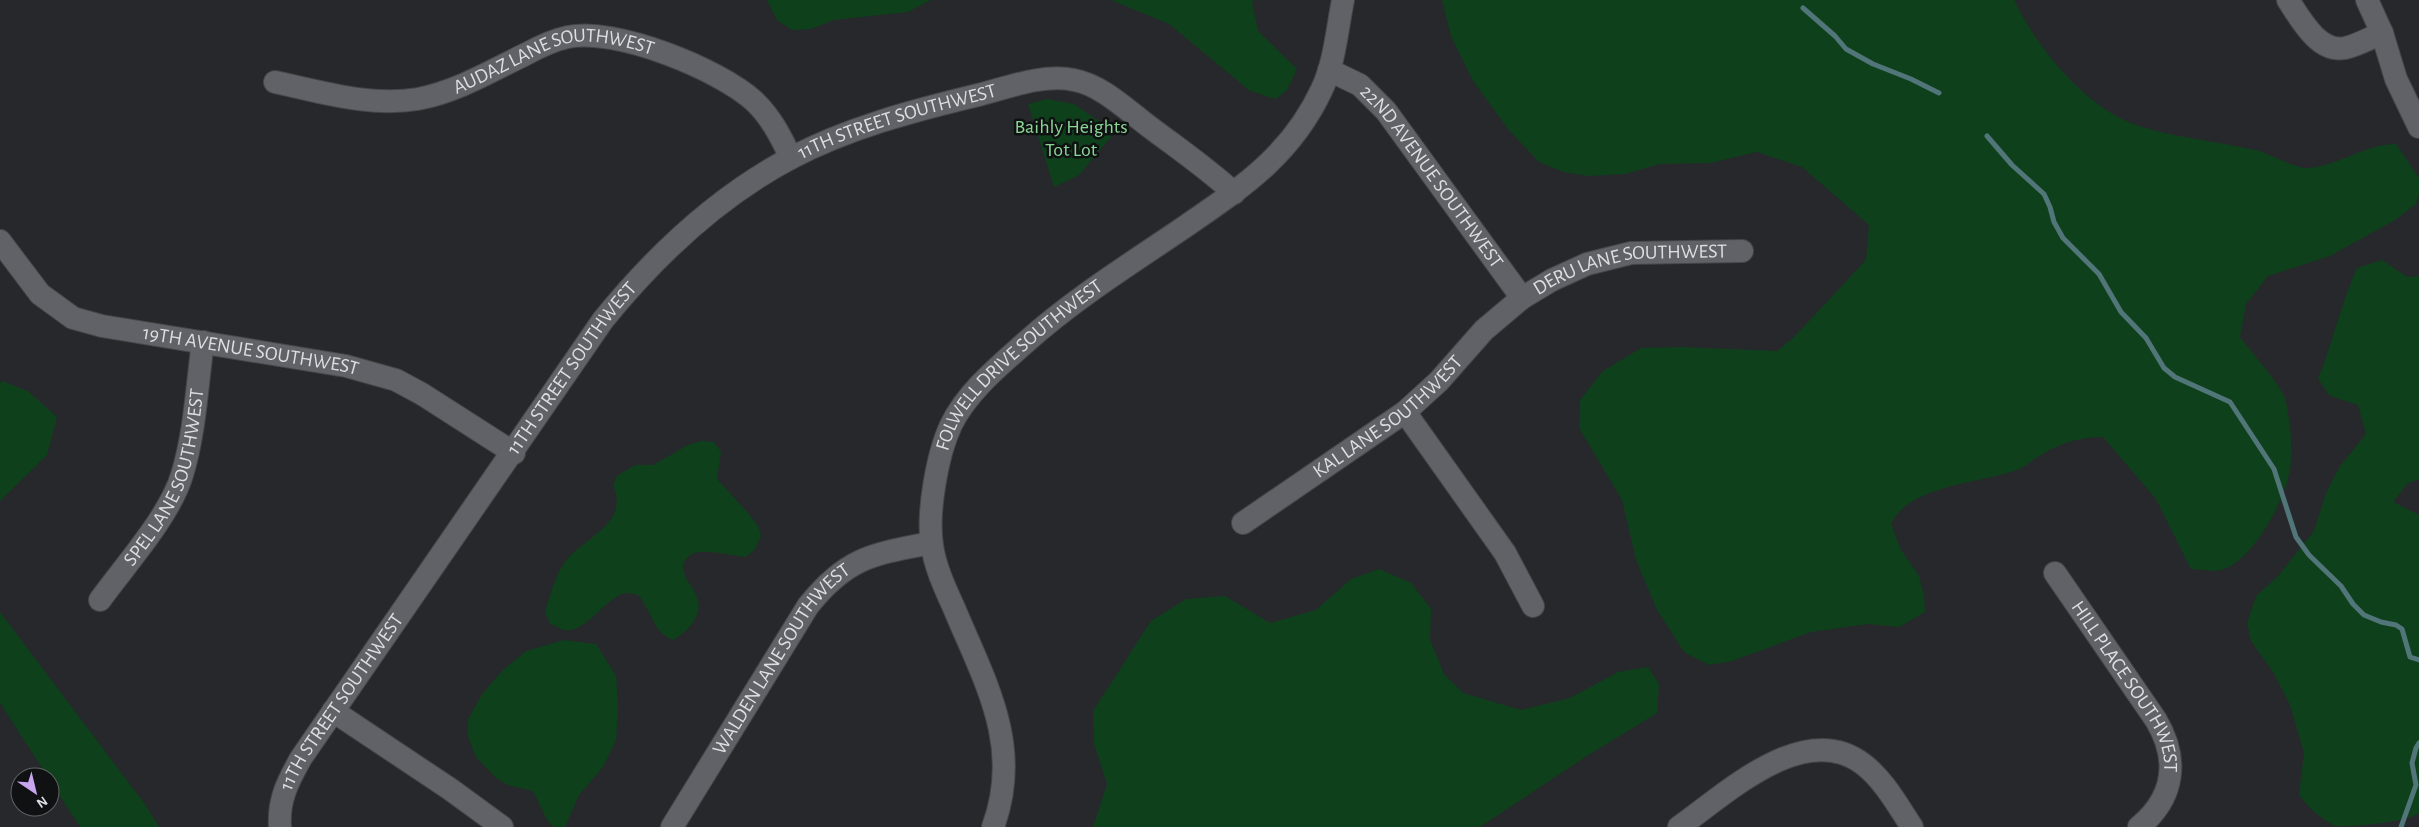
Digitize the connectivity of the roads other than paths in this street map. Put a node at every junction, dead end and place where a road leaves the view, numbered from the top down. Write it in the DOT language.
graph roads {
  1 [pos="1343,0"];
  2 [pos="2288,0"];
  3 [pos="2367,0"];
  4 [pos="2382,33"];
  5 [pos="1329,70"];
  6 [pos="276,82"];
  7 [pos="2419,127"];
  8 [pos="791,158"];
  9 [pos="1234,193"];
  10 [pos="0,241"];
  11 [pos="1742,251"];
  12 [pos="1522,298"];
  13 [pos="203,342"];
  14 [pos="1405,412"];
  15 [pos="514,453"];
  16 [pos="1243,523"];
  17 [pos="931,543"];
  18 [pos="2055,573"];
  19 [pos="100,600"];
  20 [pos="1533,606"];
  21 [pos="333,711"];
  22 [pos="280,827"];
  23 [pos="502,827"];
  24 [pos="672,827"];
  25 [pos="993,827"];
  26 [pos="1679,827"];
  27 [pos="1912,827"];
  28 [pos="2139,827"];
  1 -- 5 [label="street, FOLWELL DRIVE SOUTHWEST"];
  2 -- 4 [label="street"];
  3 -- 4 [label="street"];
  4 -- 7 [label="street"];
  5 -- 9 [label="street, FOLWELL DRIVE SOUTHWEST"];
  5 -- 12 [label="street, 22ND AVENUE SOUTHWEST"];
  6 -- 8 [label="street, AUDAZ LANE SOUTHWEST"];
  8 -- 9 [label="street, 11TH STREET SOUTHWEST"];
  8 -- 15 [label="street, 11TH STREET SOUTHWEST"];
  9 -- 17 [label="street, FOLWELL DRIVE SOUTHWEST"];
  10 -- 13 [label="street, 19TH AVENUE SOUTHWEST"];
  11 -- 12 [label="street, DERU LANE SOUTHWEST"];
  12 -- 14 [label="street, KAL LANE SOUTHWEST"];
  13 -- 15 [label="street, 19TH AVENUE SOUTHWEST"];
  13 -- 19 [label="street, SPEL LANE SOUTHWEST"];
  14 -- 16 [label="street, KAL LANE SOUTHWEST"];
  14 -- 20 [label="street"];
  15 -- 21 [label="street, 11TH STREET SOUTHWEST"];
  17 -- 24 [label="street, WALDEN LANE SOUTHWEST"];
  17 -- 25 [label="street, FOLWELL DRIVE SOUTHWEST"];
  18 -- 28 [label="street, HILL PLACE SOUTHWEST"];
  21 -- 22 [label="street, 11TH STREET SOUTHWEST"];
  21 -- 23 [label="street"];
  26 -- 27 [label="street"];
}
